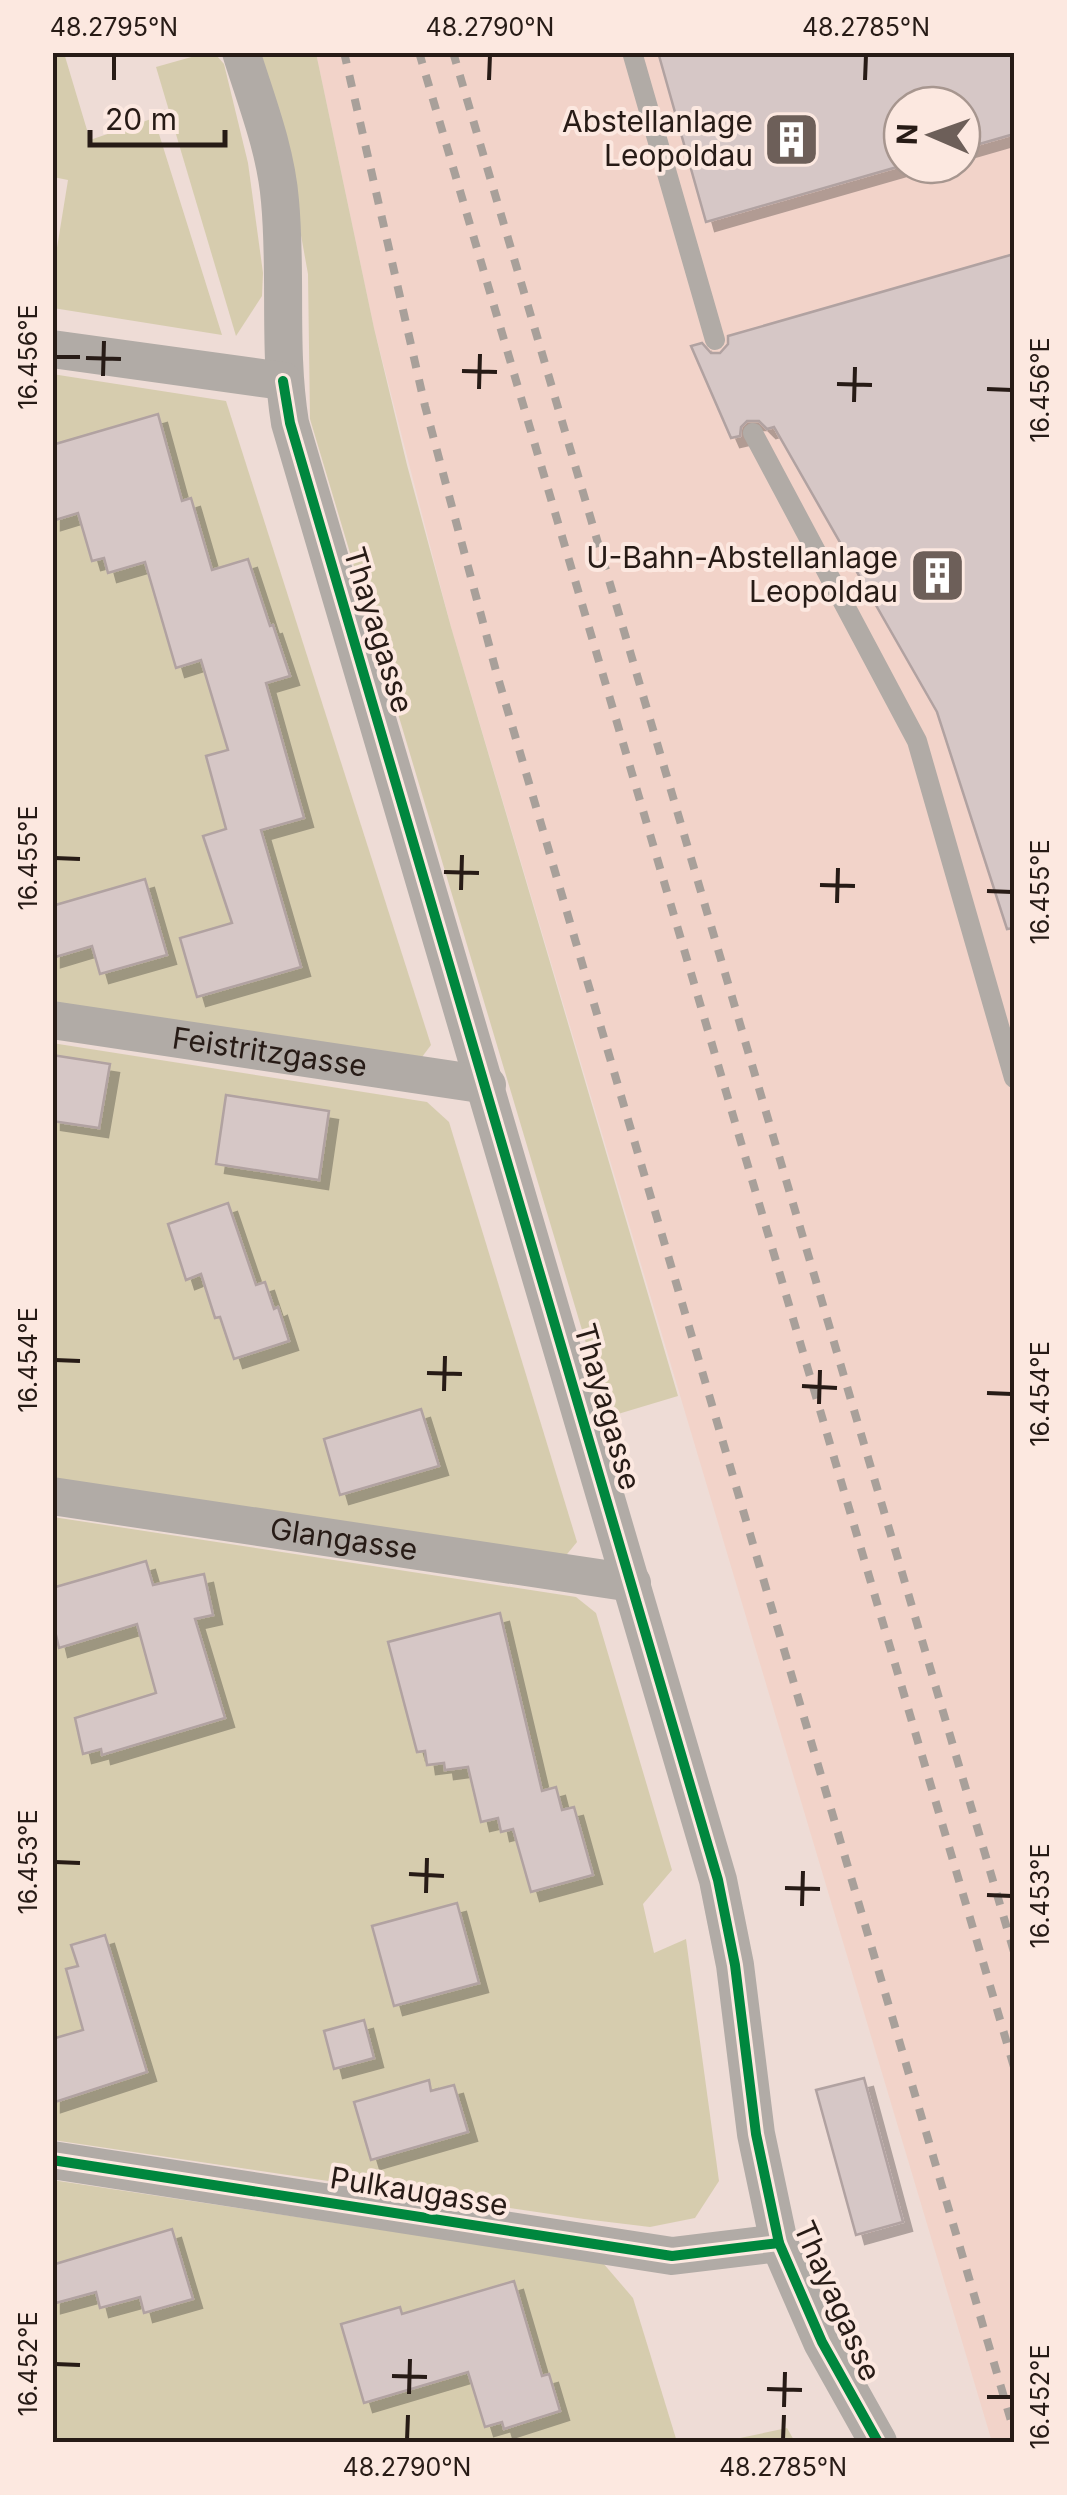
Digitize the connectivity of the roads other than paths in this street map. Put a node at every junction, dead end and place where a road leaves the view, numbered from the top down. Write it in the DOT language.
graph roads {
  1 [pos="241,52"];
  2 [pos="632,52"];
  3 [pos="715,340"];
  4 [pos="52,349"];
  5 [pos="284,381"];
  6 [pos="753,433"];
  7 [pos="52,1020"];
  8 [pos="1014,1078"];
  9 [pos="487,1085"];
  10 [pos="52,1496"];
  11 [pos="632,1583"];
  12 [pos="52,2160"];
  13 [pos="779,2243"];
  14 [pos="878,2442"];
  1 -- 5 [label="street, Thayagasse"];
  2 -- 3 [label="lane"];
  4 -- 5 [label="street"];
  5 -- 9 [label="street, Thayagasse"];
  6 -- 8 [label="lane"];
  7 -- 9 [label="street, Feistritzgasse"];
  9 -- 11 [label="street, Thayagasse"];
  10 -- 11 [label="street, Glangasse"];
  11 -- 13 [label="street, Thayagasse"];
  12 -- 13 [label="street, Pulkaugasse"];
  13 -- 14 [label="street, Thayagasse"];
}
